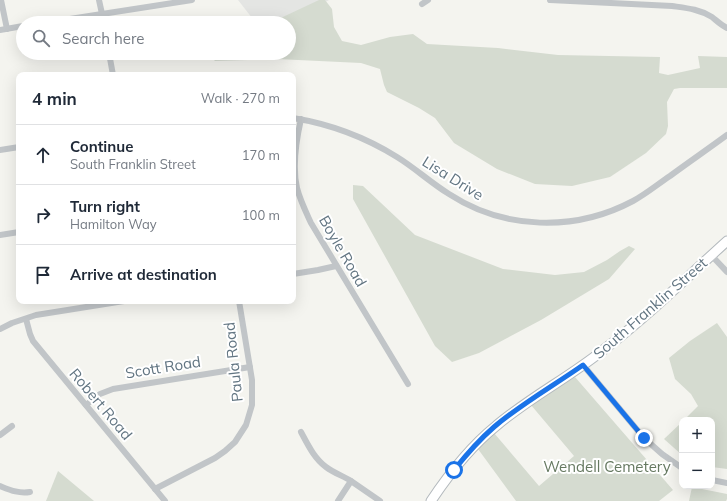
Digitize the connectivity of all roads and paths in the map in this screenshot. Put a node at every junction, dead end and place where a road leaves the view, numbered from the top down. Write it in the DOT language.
graph roads {
  1 [pos="1,0"];
  2 [pos="99,0"];
  3 [pos="192,0"];
  4 [pos="428,0"];
  5 [pos="550,0"];
  6 [pos="673,3"];
  7 [pos="422,4"];
  8 [pos="102,14"];
  9 [pos="89,16"];
  10 [pos="16,27"];
  11 [pos="727,28"];
  12 [pos="3,30"];
  13 [pos="110,60"];
  14 [pos="112,72"];
  15 [pos="296,118"];
  16 [pos="301,119"];
  17 [pos="727,135"];
  18 [pos="296,143"];
  19 [pos="16,147"];
  20 [pos="0,150"];
  21 [pos="296,190"];
  22 [pos="16,232"];
  23 [pos="0,235"];
  24 [pos="727,241"];
  25 [pos="711,255"];
  26 [pos="336,266"];
  27 [pos="727,272"];
  28 [pos="296,274"];
  29 [pos="105,304"];
  30 [pos="240,304"];
  31 [pos="26,318"];
  32 [pos="0,329"];
  33 [pos="583,365"];
  34 [pos="250,367"];
  35 [pos="408,384"];
  36 [pos="86,405"];
  37 [pos="12,426"];
  38 [pos="301,432"];
  39 [pos="0,435"];
  40 [pos="679,466"];
  41 [pos="351,481"];
  42 [pos="715,481"];
  43 [pos="727,483"];
  44 [pos="0,486"];
  45 [pos="155,489"];
  46 [pos="30,492"];
  47 [pos="164,501"];
  48 [pos="338,501"];
  49 [pos="380,501"];
  50 [pos="431,501"];
  1 -- 12 [label="street"];
  2 -- 8 [label="street"];
  3 -- 8 [label="street"];
  4 -- 7 [label="street"];
  5 -- 6 [label="street"];
  6 -- 11 [label="street"];
  8 -- 9 [label="street"];
  10 -- 12 [label="street"];
  13 -- 14 [label="street"];
  15 -- 16 [label="street, Lisa Drive"];
  16 -- 17 [label="street, Lisa Drive"];
  16 -- 18 [label="street, Boyle Road"];
  19 -- 20 [label="street"];
  21 -- 26 [label="street, Boyle Road"];
  22 -- 23 [label="street"];
  24 -- 25 [label="main road, South Franklin Street"];
  25 -- 27 [label="street"];
  25 -- 33 [label="main road, South Franklin Street"];
  26 -- 28 [label="street"];
  26 -- 35 [label="street, Boyle Road"];
  29 -- 31 [label="street"];
  30 -- 34 [label="street, Paula Road"];
  31 -- 32 [label="street"];
  31 -- 36 [label="street, Robert Road"];
  33 -- 40 [label="street"];
  33 -- 50 [label="main road, South Franklin Street"];
  34 -- 36 [label="street, Scott Road"];
  34 -- 45 [label="street, Paula Road"];
  36 -- 45 [label="street, Robert Road"];
  37 -- 39 [label="street"];
  38 -- 41 [label="street"];
  41 -- 48 [label="street"];
  41 -- 49 [label="street"];
  42 -- 43 [label="street"];
  44 -- 46 [label="street"];
  45 -- 47 [label="street, Robert Road"];
}
